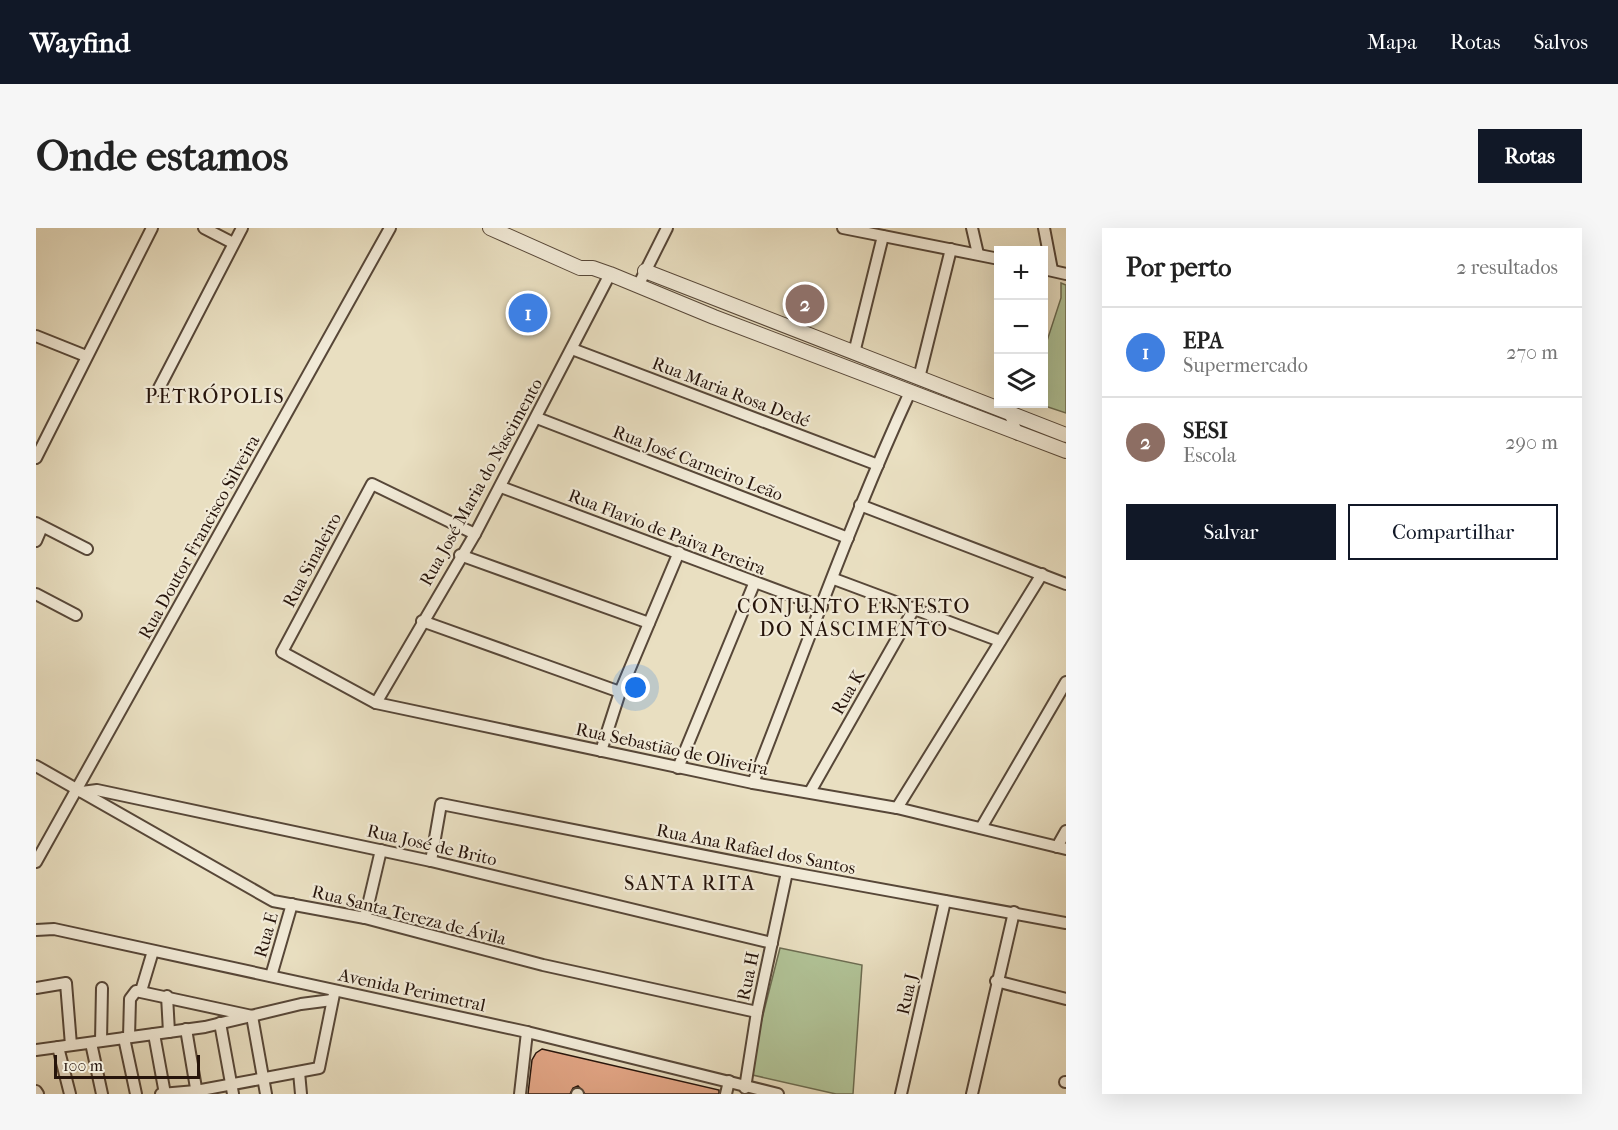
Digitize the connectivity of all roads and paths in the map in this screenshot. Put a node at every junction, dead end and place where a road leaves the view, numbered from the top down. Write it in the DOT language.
graph roads {
  1 [pos="152,228"];
  2 [pos="204,228"];
  3 [pos="242,228"];
  4 [pos="390,228"];
  5 [pos="490,228"];
  6 [pos="667,228"];
  7 [pos="843,228"];
  8 [pos="972,228"];
  9 [pos="1044,228"];
  10 [pos="901,234"];
  11 [pos="883,236"];
  12 [pos="234,243"];
  13 [pos="1046,246"];
  14 [pos="951,249"];
  15 [pos="978,254"];
  16 [pos="994,258"];
  17 [pos="1048,269"];
  18 [pos="645,271"];
  19 [pos="610,274"];
  20 [pos="1066,274"];
  21 [pos="638,286"];
  22 [pos="36,336"];
  23 [pos="572,349"];
  24 [pos="854,352"];
  25 [pos="86,356"];
  26 [pos="920,378"];
  27 [pos="158,390"];
  28 [pos="910,392"];
  29 [pos="994,403"];
  30 [pos="1010,408"];
  31 [pos="537,418"];
  32 [pos="1018,434"];
  33 [pos="1066,435"];
  34 [pos="1066,451"];
  35 [pos="36,458"];
  36 [pos="878,465"];
  37 [pos="501,487"];
  38 [pos="860,505"];
  39 [pos="39,525"];
  40 [pos="475,534"];
  41 [pos="848,538"];
  42 [pos="36,541"];
  43 [pos="87,549"];
  44 [pos="679,552"];
  45 [pos="460,555"];
  46 [pos="1042,574"];
  47 [pos="834,579"];
  48 [pos="754,584"];
  49 [pos="1066,584"];
  50 [pos="36,594"];
  51 [pos="822,607"];
  52 [pos="915,608"];
  53 [pos="76,615"];
  54 [pos="422,621"];
  55 [pos="649,623"];
  56 [pos="1000,640"];
  57 [pos="282,652"];
  58 [pos="1066,682"];
  59 [pos="621,692"];
  60 [pos="376,703"];
  61 [pos="601,751"];
  62 [pos="36,766"];
  63 [pos="678,768"];
  64 [pos="753,783"];
  65 [pos="80,791"];
  66 [pos="810,792"];
  67 [pos="897,808"];
  68 [pos="981,828"];
  69 [pos="1066,831"];
  70 [pos="1062,848"];
  71 [pos="381,850"];
  72 [pos="432,861"];
  73 [pos="36,862"];
  74 [pos="787,873"];
  75 [pos="945,901"];
  76 [pos="292,904"];
  77 [pos="1014,912"];
  78 [pos="365,918"];
  79 [pos="1066,923"];
  80 [pos="36,930"];
  81 [pos="772,943"];
  82 [pos="153,951"];
  83 [pos="272,976"];
  84 [pos="996,981"];
  85 [pos="36,988"];
  86 [pos="102,988"];
  87 [pos="137,991"];
  88 [pos="334,995"];
  89 [pos="167,996"];
  90 [pos="1066,999"];
  91 [pos="757,1012"];
  92 [pos="252,1016"];
  93 [pos="220,1023"];
  94 [pos="186,1029"];
  95 [pos="170,1032"];
  96 [pos="526,1032"];
  97 [pos="154,1034"];
  98 [pos="127,1038"];
  99 [pos="96,1042"];
  100 [pos="71,1045"];
  101 [pos="58,1047"];
  102 [pos="36,1050"];
  103 [pos="299,1072"];
  104 [pos="264,1079"];
  105 [pos="729,1081"];
  106 [pos="745,1088"];
  107 [pos="232,1089"];
  108 [pos="196,1093"];
  109 [pos="70,1094"];
  110 [pos="102,1094"];
  111 [pos="136,1094"];
  112 [pos="164,1094"];
  113 [pos="266,1094"];
  114 [pos="301,1094"];
  115 [pos="520,1094"];
  116 [pos="726,1094"];
  117 [pos="778,1094"];
  118 [pos="901,1094"];
  119 [pos="972,1094"];
  1 -- 25 [label="street"];
  2 -- 12 [label="street"];
  3 -- 12 [label="street"];
  4 -- 65 [label="street, Rua Doutor Francisco Silveira"];
  5 -- 19 [label="street"];
  6 -- 18 [label="street"];
  7 -- 11 [label="street"];
  8 -- 15 [label="street"];
  9 -- 13 [label="street"];
  10 -- 11 [label="street"];
  10 -- 14 [label="street"];
  11 -- 24 [label="street"];
  12 -- 27 [label="street"];
  14 -- 15 [label="street"];
  14 -- 26 [label="street"];
  15 -- 16 [label="street"];
  17 -- 20 [label="street"];
  18 -- 21 [label="street"];
  18 -- 24 [label="street"];
  19 -- 21 [label="street"];
  19 -- 23 [label="street, Rua José Maria do Nascimento"];
  21 -- 28 [label="street"];
  22 -- 25 [label="street"];
  23 -- 31 [label="street, Rua José Maria do Nascimento"];
  23 -- 36 [label="street, Rua Maria Rosa Dedé"];
  24 -- 26 [label="street"];
  25 -- 35 [label="street"];
  26 -- 29 [label="street"];
  28 -- 32 [label="street"];
  28 -- 36 [label="street"];
  30 -- 32 [label="street"];
  30 -- 33 [label="street"];
  31 -- 37 [label="street, Rua José Maria do Nascimento"];
  31 -- 41 [label="street, Rua José Carneiro Leão"];
  32 -- 34 [label="street"];
  36 -- 38 [label="street"];
  37 -- 40 [label="street, Rua José Maria do Nascimento"];
  37 -- 44 [label="street, Rua Flavio de Paiva Pereira"];
  38 -- 41 [label="street"];
  38 -- 46 [label="street"];
  39 -- 42 [label="street"];
  39 -- 43 [label="street"];
  40 -- 45 [label="street, Rua José Maria do Nascimento"];
  40 -- 57 [label="street, Rua Sinaleiro"];
  41 -- 47 [label="street"];
  44 -- 48 [label="street, Rua Flavio de Paiva Pereira"];
  44 -- 55 [label="street"];
  45 -- 54 [label="street, Rua José Maria do Nascimento"];
  45 -- 55 [label="street"];
  46 -- 49 [label="street"];
  46 -- 56 [label="street"];
  47 -- 51 [label="street"];
  47 -- 52 [label="street"];
  48 -- 51 [label="street, Rua Flavio de Paiva Pereira"];
  48 -- 63 [label="street"];
  50 -- 53 [label="street"];
  51 -- 64 [label="street"];
  52 -- 56 [label="street"];
  52 -- 66 [label="street, Rua K"];
  54 -- 59 [label="street"];
  54 -- 60 [label="street, Rua José Maria do Nascimento"];
  55 -- 59 [label="street"];
  56 -- 67 [label="street"];
  57 -- 60 [label="street, Rua Sebastião de Oliveira"];
  58 -- 68 [label="street"];
  59 -- 61 [label="street"];
  60 -- 61 [label="street, Rua Sebastião de Oliveira"];
  61 -- 63 [label="street, Rua Sebastião de Oliveira"];
  62 -- 65 [label="street, Rua Santa Tereza de Ávila"];
  63 -- 64 [label="street, Rua Sebastião de Oliveira"];
  64 -- 66 [label="street, Rua Sebastião de Oliveira"];
  65 -- 71 [label="street, Rua José de Brito"];
  65 -- 73 [label="street, Rua Doutor Francisco Silveira"];
  65 -- 76 [label="street, Rua Santa Tereza de Ávila"];
  66 -- 67 [label="street, Rua Sebastião de Oliveira"];
  67 -- 68 [label="street, Rua Sebastião de Oliveira"];
  68 -- 70 [label="street, Rua Sebastião de Oliveira"];
  69 -- 70 [label="street"];
  71 -- 72 [label="street, Rua José de Brito"];
  71 -- 78 [label="street"];
  72 -- 74 [label="street, Rua Ana Rafael dos Santos"];
  72 -- 81 [label="street, Rua José de Brito"];
  74 -- 75 [label="street, Rua Ana Rafael dos Santos"];
  74 -- 81 [label="street, Rua H"];
  75 -- 77 [label="street, Rua Ana Rafael dos Santos"];
  75 -- 118 [label="street, Rua J"];
  76 -- 78 [label="street, Rua Santa Tereza de Ávila"];
  76 -- 83 [label="street, Rua E"];
  77 -- 79 [label="street, Rua Ana Rafael dos Santos"];
  77 -- 84 [label="street"];
  78 -- 91 [label="street, Rua Santa Tereza de Ávila"];
  80 -- 82 [label="street, Avenida Perimetral"];
  81 -- 91 [label="street, Rua H"];
  82 -- 83 [label="street, Avenida Perimetral"];
  82 -- 87 [label="street"];
  83 -- 88 [label="street, Avenida Perimetral"];
  84 -- 90 [label="street"];
  84 -- 119 [label="street"];
  85 -- 100 [label="street"];
  86 -- 99 [label="street"];
  87 -- 89 [label="street"];
  87 -- 98 [label="street"];
  88 -- 92 [label="street"];
  88 -- 96 [label="street, Avenida Perimetral"];
  88 -- 103 [label="street"];
  89 -- 92 [label="street"];
  89 -- 95 [label="street"];
  91 -- 106 [label="street, Rua H"];
  92 -- 93 [label="street"];
  92 -- 104 [label="street"];
  93 -- 94 [label="street"];
  93 -- 107 [label="street"];
  94 -- 95 [label="street"];
  94 -- 108 [label="street"];
  95 -- 97 [label="street"];
  96 -- 105 [label="street, Avenida Perimetral"];
  96 -- 115 [label="street"];
  97 -- 98 [label="street"];
  97 -- 112 [label="street"];
  98 -- 99 [label="street"];
  98 -- 111 [label="street"];
  99 -- 100 [label="street"];
  99 -- 110 [label="street"];
  100 -- 101 [label="street"];
  101 -- 102 [label="street"];
  101 -- 109 [label="street"];
  103 -- 104 [label="street"];
  103 -- 114 [label="street"];
  104 -- 107 [label="street"];
  104 -- 113 [label="street"];
  105 -- 106 [label="street, Avenida Perimetral"];
  105 -- 116 [label="street"];
  106 -- 117 [label="street, Avenida Perimetral"];
  107 -- 108 [label="street"];
  108 -- 112 [label="street"];
}
